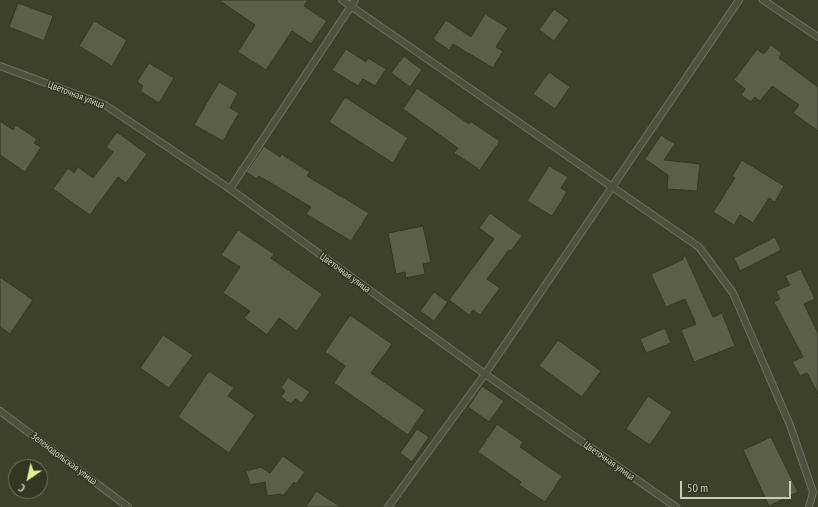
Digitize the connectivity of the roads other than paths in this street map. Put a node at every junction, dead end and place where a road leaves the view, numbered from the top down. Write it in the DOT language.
graph roads {
  1 [pos="342,0"];
  2 [pos="355,0"];
  3 [pos="739,0"];
  4 [pos="763,0"];
  5 [pos="351,6"];
  6 [pos="818,37"];
  7 [pos="0,66"];
  8 [pos="613,186"];
  9 [pos="230,189"];
  10 [pos="485,374"];
  11 [pos="0,411"];
  12 [pos="128,507"];
  13 [pos="388,507"];
  14 [pos="676,507"];
  15 [pos="809,507"];
  1 -- 5 [label="lane"];
  2 -- 5 [label="lane"];
  3 -- 8 [label="lane"];
  4 -- 6 [label="lane"];
  5 -- 8 [label="lane"];
  5 -- 9 [label="lane"];
  7 -- 9 [label="lane, Цветочная улица"];
  8 -- 10 [label="lane"];
  8 -- 15 [label="lane"];
  9 -- 10 [label="lane, Цветочная улица"];
  10 -- 13 [label="lane"];
  10 -- 14 [label="lane, Цветочная улица"];
  11 -- 12 [label="lane, Зеленодольская улица"];
}
